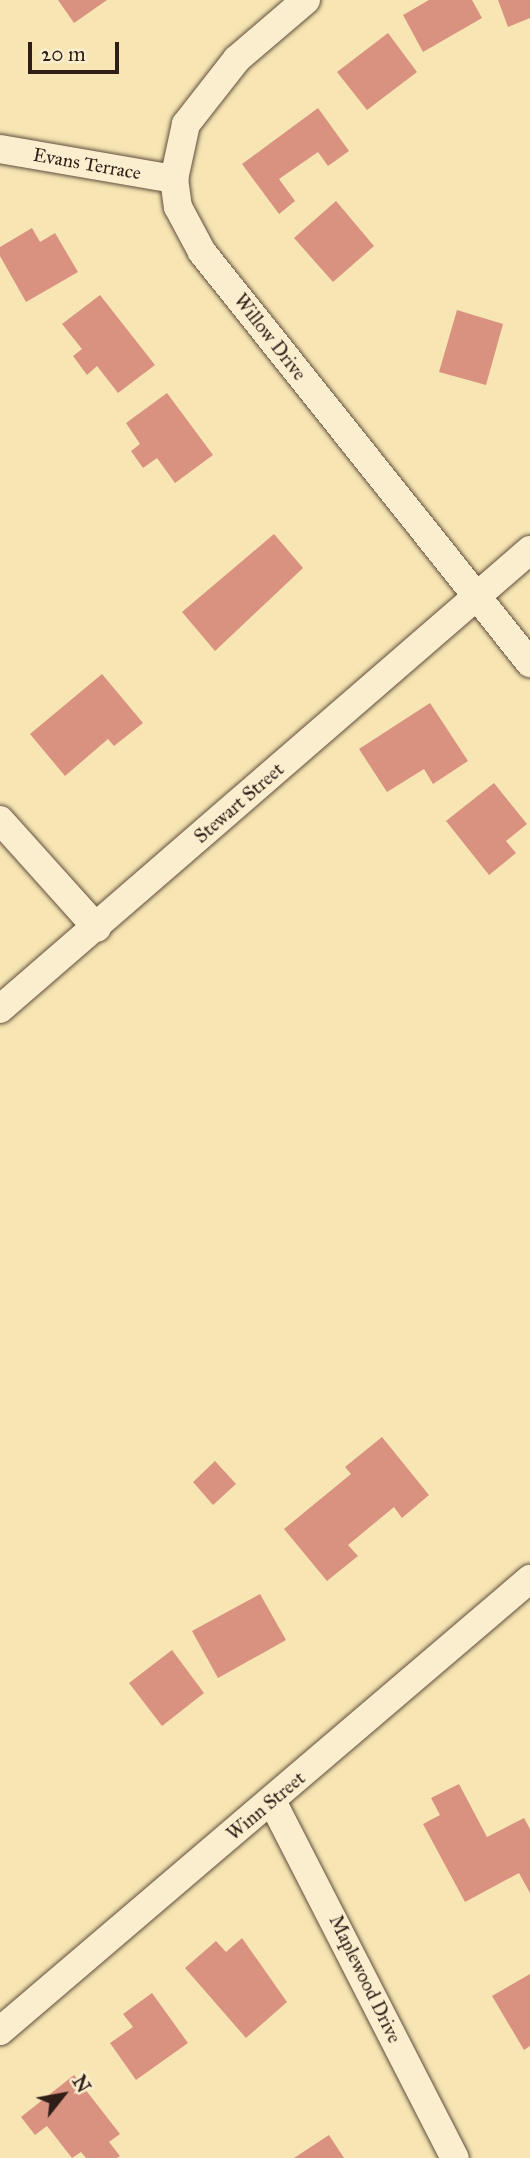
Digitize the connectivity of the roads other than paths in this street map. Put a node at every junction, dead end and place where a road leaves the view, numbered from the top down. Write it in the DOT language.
graph roads {
  1 [pos="306,0"];
  2 [pos="0,149"];
  3 [pos="174,180"];
  4 [pos="530,550"];
  5 [pos="476,596"];
  6 [pos="530,663"];
  7 [pos="0,820"];
  8 [pos="97,928"];
  9 [pos="0,1009"];
  10 [pos="530,1579"];
  11 [pos="272,1801"];
  12 [pos="0,2031"];
  13 [pos="455,2158"];
  1 -- 3 [label="street, Willow Drive"];
  2 -- 3 [label="street, Evans Terrace"];
  3 -- 5 [label="street, Willow Drive"];
  4 -- 5 [label="street, Stewart Street"];
  5 -- 6 [label="street, Willow Drive"];
  5 -- 8 [label="street, Stewart Street"];
  7 -- 8 [label="street"];
  8 -- 9 [label="street, Stewart Street"];
  10 -- 11 [label="street, Winn Street"];
  11 -- 12 [label="street, Winn Street"];
  11 -- 13 [label="street, Maplewood Drive"];
}
